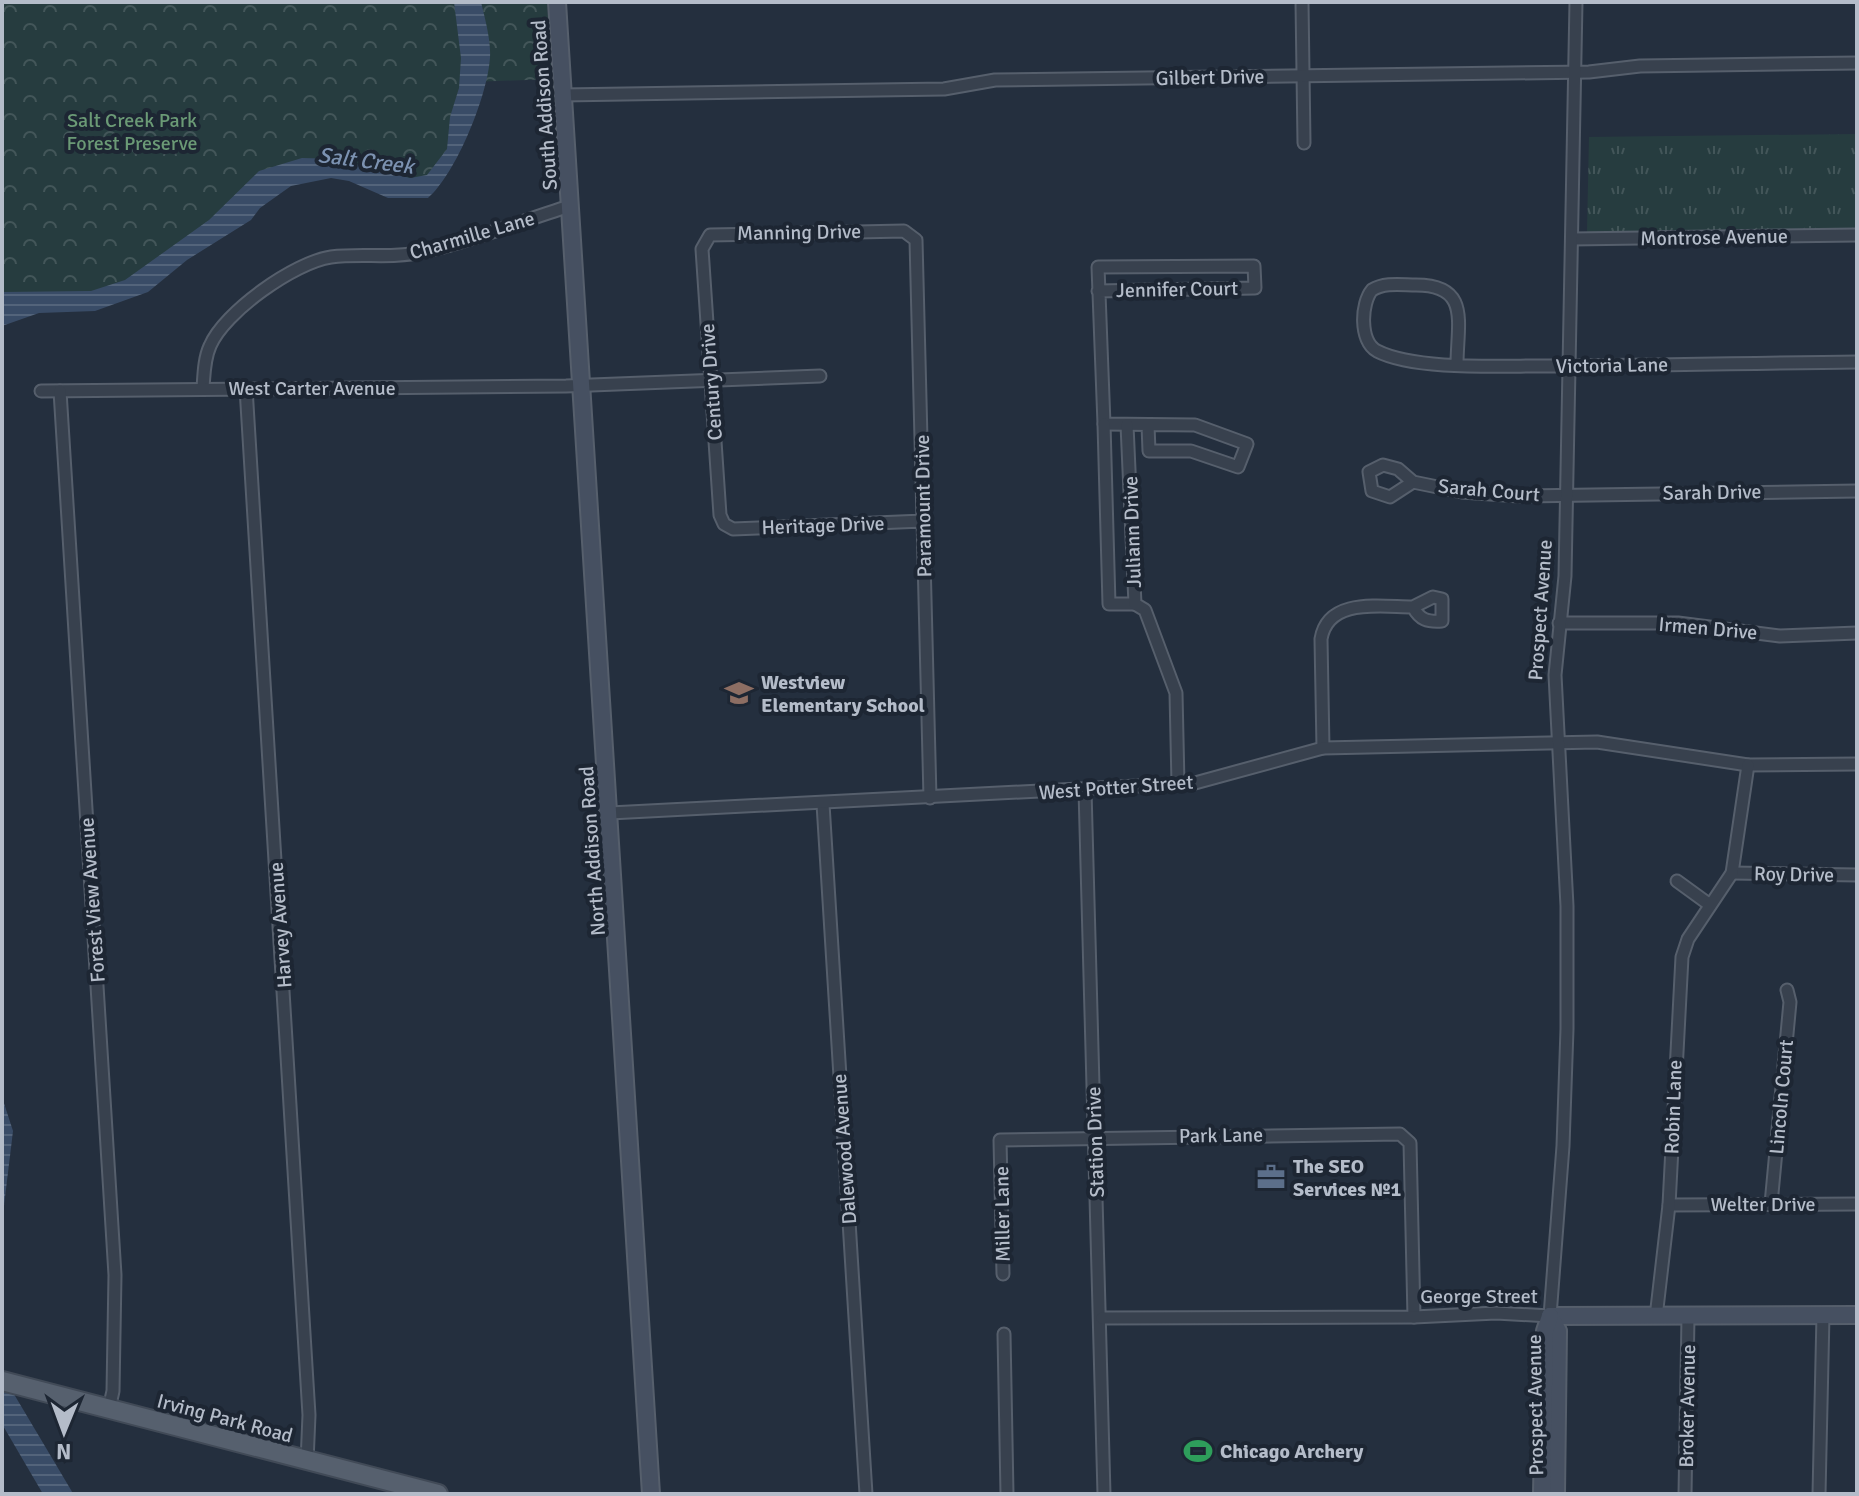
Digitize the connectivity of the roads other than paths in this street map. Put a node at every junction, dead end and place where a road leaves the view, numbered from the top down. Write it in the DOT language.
graph roads {
  1 [pos="557,2"];
  2 [pos="1302,2"];
  3 [pos="1576,2"];
  4 [pos="1857,63"];
  5 [pos="1575,71"];
  6 [pos="1303,76"];
  7 [pos="563,95"];
  8 [pos="1304,143"];
  9 [pos="570,206"];
  10 [pos="894,231"];
  11 [pos="1857,235"];
  12 [pos="1572,239"];
  13 [pos="705,240"];
  14 [pos="1098,291"];
  15 [pos="1857,362"];
  16 [pos="1457,365"];
  17 [pos="1570,366"];
  18 [pos="820,376"];
  19 [pos="711,380"];
  20 [pos="583,386"];
  21 [pos="203,388"];
  22 [pos="246,388"];
  23 [pos="41,391"];
  24 [pos="60,391"];
  25 [pos="1104,424"];
  26 [pos="1127,425"];
  27 [pos="1148,425"];
  28 [pos="1413,482"];
  29 [pos="1857,491"];
  30 [pos="1566,495"];
  31 [pos="923,521"];
  32 [pos="724,524"];
  33 [pos="1135,604"];
  34 [pos="1413,607"];
  35 [pos="1559,623"];
  36 [pos="1857,633"];
  37 [pos="1560,742"];
  38 [pos="1323,748"];
  39 [pos="1857,764"];
  40 [pos="1748,765"];
  41 [pos="1178,784"];
  42 [pos="1085,790"];
  43 [pos="930,798"];
  44 [pos="823,804"];
  45 [pos="610,813"];
  46 [pos="1732,873"];
  47 [pos="1857,875"];
  48 [pos="1677,881"];
  49 [pos="1710,905"];
  50 [pos="1787,990"];
  51 [pos="1095,1137"];
  52 [pos="1035,1139"];
  53 [pos="1771,1204"];
  54 [pos="1857,1204"];
  55 [pos="1669,1205"];
  56 [pos="1003,1274"];
  57 [pos="1823,1315"];
  58 [pos="1857,1315"];
  59 [pos="1550,1316"];
  60 [pos="1414,1317"];
  61 [pos="1656,1317"];
  62 [pos="1688,1317"];
  63 [pos="1102,1318"];
  64 [pos="1004,1334"];
  65 [pos="2,1381"];
  66 [pos="109,1409"];
  67 [pos="307,1462"];
  68 [pos="438,1494"];
  69 [pos="651,1494"];
  70 [pos="866,1494"];
  71 [pos="1007,1494"];
  72 [pos="1104,1494"];
  73 [pos="1542,1494"];
  74 [pos="1556,1494"];
  75 [pos="1685,1494"];
  76 [pos="1819,1494"];
  1 -- 7 [label="street, South Addison Road"];
  2 -- 6 [label="street"];
  3 -- 5 [label="street, Prospect Avenue"];
  4 -- 5 [label="street, Gilbert Drive"];
  5 -- 6 [label="street, Gilbert Drive"];
  5 -- 12 [label="street, Prospect Avenue"];
  6 -- 7 [label="street, Gilbert Drive"];
  6 -- 8 [label="street"];
  7 -- 9 [label="street, South Addison Road"];
  9 -- 20 [label="street, North Addison Road"];
  9 -- 21 [label="street, Charmille Lane"];
  10 -- 13 [label="street, Manning Drive"];
  10 -- 31 [label="street, Paramount Drive"];
  11 -- 12 [label="street, Montrose Avenue"];
  12 -- 17 [label="street, Prospect Avenue"];
  13 -- 19 [label="street, Century Drive"];
  14 -- 14 [label="street, Jennifer Court"];
  14 -- 25 [label="street"];
  15 -- 17 [label="street, Victoria Lane"];
  16 -- 16 [label="street, Victoria Lane"];
  16 -- 17 [label="street, Victoria Lane"];
  17 -- 30 [label="street, Prospect Avenue"];
  18 -- 19 [label="street, West Carter Avenue"];
  19 -- 20 [label="street, West Carter Avenue"];
  19 -- 32 [label="street, Century Drive"];
  20 -- 22 [label="street, West Carter Avenue"];
  20 -- 45 [label="street, North Addison Road"];
  21 -- 22 [label="street, West Carter Avenue"];
  21 -- 24 [label="street, West Carter Avenue"];
  22 -- 67 [label="street, Harvey Avenue"];
  23 -- 24 [label="street, West Carter Avenue"];
  24 -- 66 [label="street, Forest View Avenue"];
  25 -- 26 [label="street"];
  25 -- 33 [label="street"];
  26 -- 27 [label="street"];
  26 -- 33 [label="street, Juliann Drive"];
  27 -- 27 [label="street"];
  28 -- 30 [label="street, Sarah Court"];
  29 -- 30 [label="street, Sarah Drive"];
  30 -- 35 [label="street, Prospect Avenue"];
  31 -- 32 [label="street, Heritage Drive"];
  31 -- 43 [label="street, Paramount Drive"];
  33 -- 41 [label="street, Juliann Drive"];
  34 -- 38 [label="street"];
  35 -- 36 [label="street, Irmen Drive"];
  35 -- 37 [label="street, Prospect Avenue"];
  37 -- 38 [label="street, West Potter Street"];
  37 -- 40 [label="street, West Potter Street"];
  37 -- 59 [label="street, Prospect Avenue"];
  38 -- 41 [label="street, West Potter Street"];
  39 -- 40 [label="street, West Potter Street"];
  40 -- 46 [label="street, Robin Lane"];
  41 -- 42 [label="street, West Potter Street"];
  42 -- 43 [label="street, West Potter Street"];
  42 -- 51 [label="street, Station Drive"];
  43 -- 44 [label="street, West Potter Street"];
  44 -- 45 [label="street, West Potter Street"];
  44 -- 70 [label="street, Dalewood Avenue"];
  45 -- 69 [label="street, North Addison Road"];
  46 -- 47 [label="street, Roy Drive"];
  46 -- 49 [label="street, Robin Lane"];
  48 -- 49 [label="street"];
  49 -- 55 [label="street, Robin Lane"];
  50 -- 53 [label="street, Lincoln Court"];
  51 -- 52 [label="street, Park Lane"];
  51 -- 60 [label="street, Park Lane"];
  51 -- 63 [label="street, Station Drive"];
  52 -- 56 [label="street, Miller Lane"];
  53 -- 54 [label="street, Welter Drive"];
  53 -- 55 [label="street, Welter Drive"];
  55 -- 61 [label="street, Robin Lane"];
  57 -- 58 [label="street, George Street"];
  57 -- 62 [label="street, George Street"];
  57 -- 76 [label="street"];
  59 -- 60 [label="street, George Street"];
  59 -- 61 [label="street, George Street"];
  59 -- 73 [label="street, Prospect Avenue"];
  59 -- 74 [label="street, Prospect Avenue"];
  60 -- 63 [label="street, George Street"];
  61 -- 62 [label="street, George Street"];
  62 -- 75 [label="street, Broker Avenue"];
  63 -- 72 [label="street, Station Drive"];
  64 -- 71 [label="street"];
  65 -- 66 [label="main road, Irving Park Road"];
  66 -- 67 [label="main road, Irving Park Road"];
  67 -- 68 [label="main road, Irving Park Road"];
}
